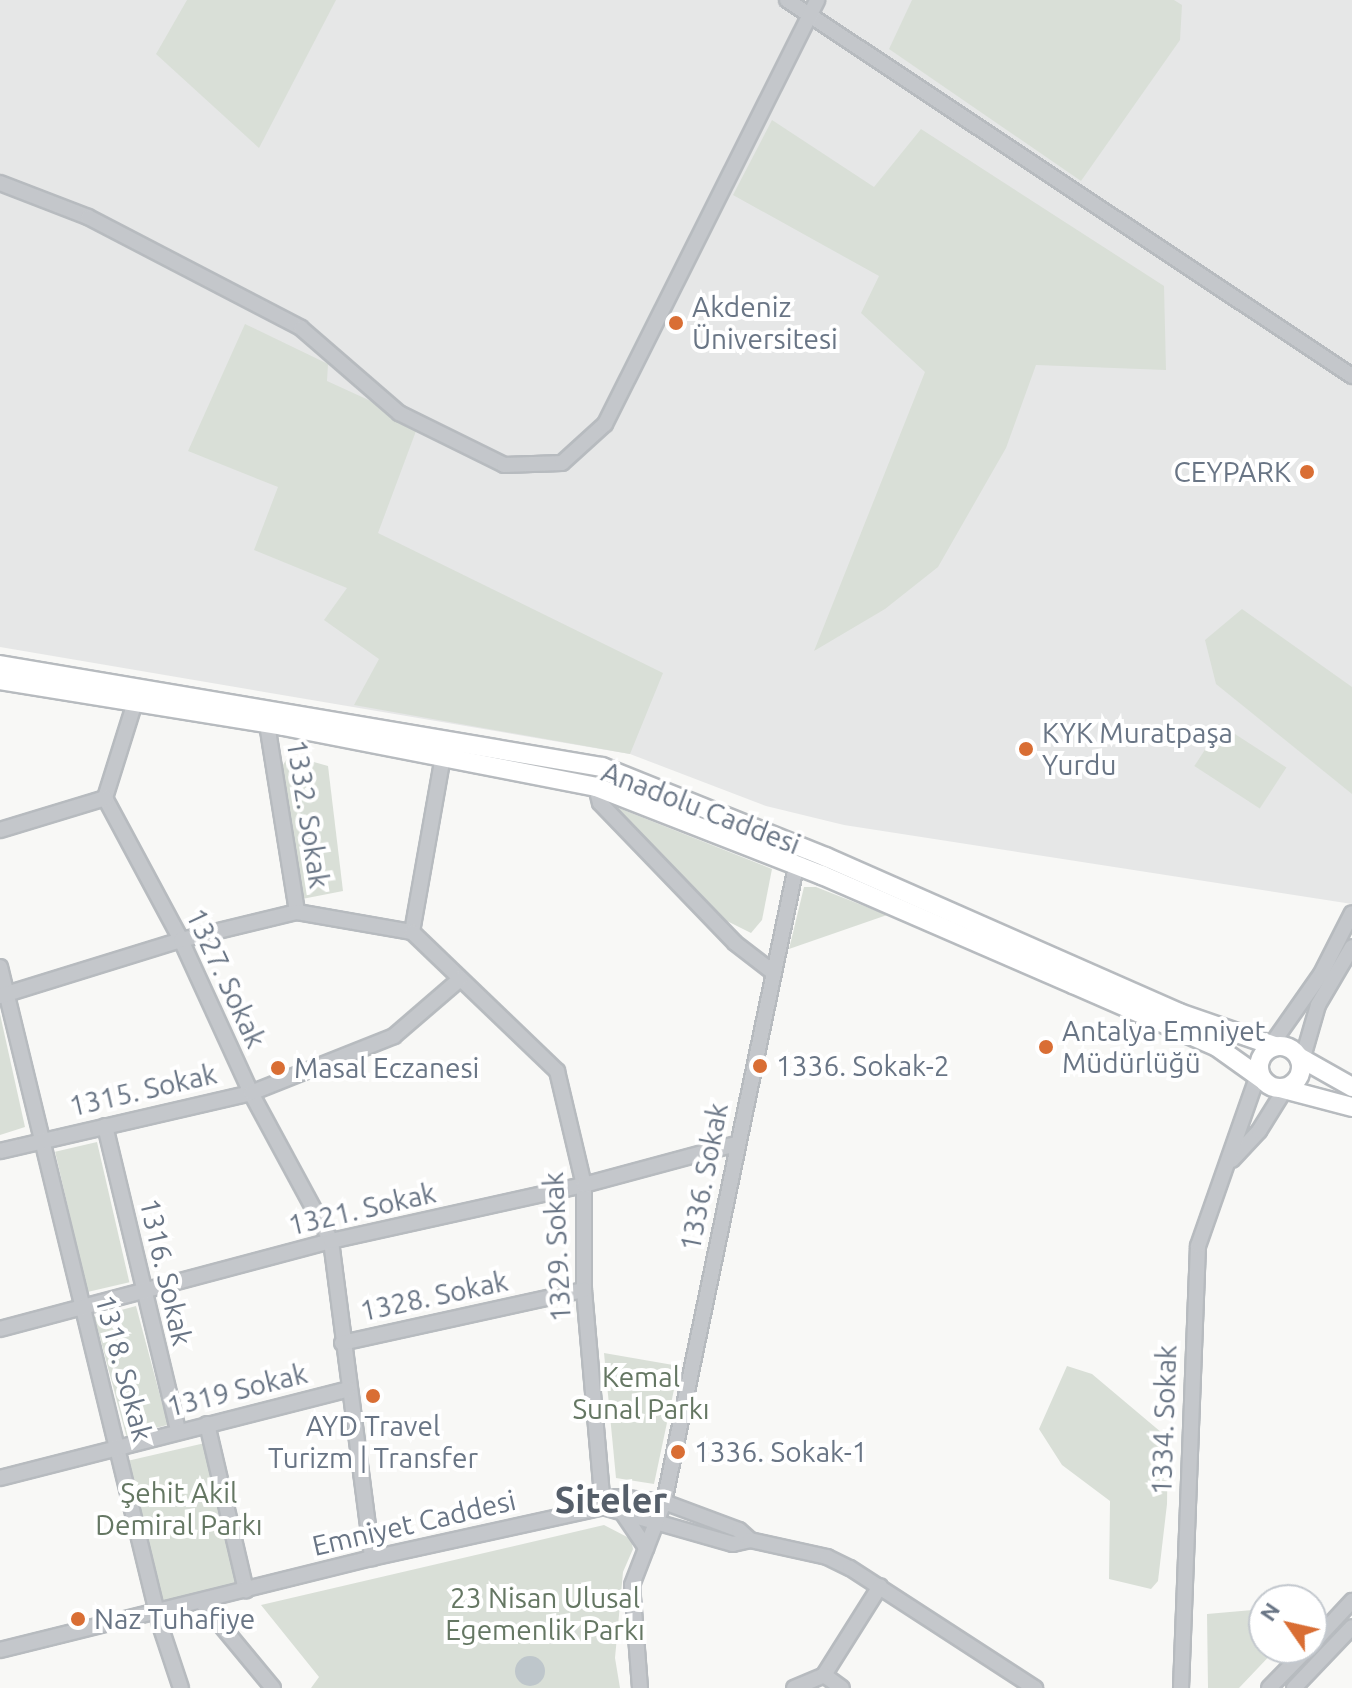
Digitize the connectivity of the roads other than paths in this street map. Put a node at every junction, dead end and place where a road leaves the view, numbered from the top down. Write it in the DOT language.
graph roads {
  1 [pos="787,0"];
  2 [pos="817,0"];
  3 [pos="810,15"];
  4 [pos="0,183"];
  5 [pos="1352,376"];
  6 [pos="0,665"];
  7 [pos="0,680"];
  8 [pos="135,702"];
  9 [pos="267,724"];
  10 [pos="443,757"];
  11 [pos="596,787"];
  12 [pos="105,798"];
  13 [pos="0,830"];
  14 [pos="799,856"];
  15 [pos="297,912"];
  16 [pos="1352,913"];
  17 [pos="412,932"];
  18 [pos="181,940"];
  19 [pos="1352,947"];
  20 [pos="0,967"];
  21 [pos="774,973"];
  22 [pos="460,979"];
  23 [pos="3,995"];
  24 [pos="1272,1047"];
  25 [pos="1300,1060"];
  26 [pos="1260,1076"];
  27 [pos="1352,1087"];
  28 [pos="1284,1088"];
  29 [pos="251,1093"];
  30 [pos="1352,1107"];
  31 [pos="105,1126"];
  32 [pos="44,1139"];
  33 [pos="736,1144"];
  34 [pos="0,1151"];
  35 [pos="1231,1161"];
  36 [pos="584,1185"];
  37 [pos="331,1241"];
  38 [pos="584,1290"];
  39 [pos="143,1292"];
  40 [pos="80,1306"];
  41 [pos="0,1329"];
  42 [pos="342,1343"];
  43 [pos="348,1389"];
  44 [pos="207,1424"];
  45 [pos="178,1431"];
  46 [pos="120,1450"];
  47 [pos="0,1478"];
  48 [pos="664,1502"];
  49 [pos="603,1507"];
  50 [pos="624,1515"];
  51 [pos="656,1521"];
  52 [pos="750,1540"];
  53 [pos="646,1548"];
  54 [pos="372,1558"];
  55 [pos="880,1586"];
  56 [pos="246,1590"];
  57 [pos="201,1601"];
  58 [pos="1352,1601"];
  59 [pos="156,1611"];
  60 [pos="1328,1627"];
  61 [pos="1352,1627"];
  62 [pos="0,1650"];
  63 [pos="1292,1664"];
  64 [pos="824,1675"];
  65 [pos="181,1688"];
  66 [pos="273,1688"];
  67 [pos="640,1688"];
  68 [pos="794,1688"];
  69 [pos="842,1688"];
  70 [pos="1035,1688"];
  71 [pos="1181,1688"];
  72 [pos="1269,1688"];
  73 [pos="1294,1688"];
  1 -- 3 [label="street"];
  2 -- 3 [label="street"];
  3 -- 4 [label="street"];
  3 -- 5 [label="street"];
  6 -- 14 [label="main road, Anadolu Caddesi"];
  7 -- 8 [label="main road, Anadolu Caddesi"];
  8 -- 9 [label="main road, Anadolu Caddesi"];
  8 -- 12 [label="street"];
  9 -- 10 [label="main road, Anadolu Caddesi"];
  9 -- 15 [label="street, 1332. Sokak"];
  10 -- 11 [label="main road, Anadolu Caddesi"];
  10 -- 17 [label="street"];
  11 -- 14 [label="main road, Anadolu Caddesi"];
  11 -- 21 [label="street"];
  12 -- 13 [label="street"];
  12 -- 18 [label="street, 1327. Sokak"];
  14 -- 21 [label="street, 1336. Sokak"];
  14 -- 24 [label="main road, Anadolu Caddesi"];
  14 -- 26 [label="main road, Anadolu Caddesi"];
  15 -- 17 [label="street"];
  15 -- 18 [label="street"];
  16 -- 24 [label="street"];
  17 -- 22 [label="street, 1329. Sokak"];
  18 -- 23 [label="street"];
  18 -- 29 [label="street, 1327. Sokak"];
  19 -- 25 [label="street"];
  20 -- 23 [label="street, 1318. Sokak"];
  21 -- 33 [label="street, 1336. Sokak"];
  22 -- 29 [label="street, 1315. Sokak"];
  22 -- 36 [label="street, 1329. Sokak"];
  23 -- 32 [label="street, 1318. Sokak"];
  24 -- 25 [label="main road"];
  24 -- 26 [label="main road"];
  25 -- 27 [label="main road"];
  25 -- 28 [label="main road"];
  26 -- 28 [label="main road"];
  26 -- 35 [label="street, 1334. Sokak"];
  28 -- 30 [label="main road"];
  28 -- 35 [label="street, 1334. Sokak"];
  29 -- 31 [label="street, 1315. Sokak"];
  29 -- 37 [label="street, 1327. Sokak"];
  31 -- 32 [label="street, 1315. Sokak"];
  31 -- 39 [label="street, 1316. Sokak"];
  32 -- 34 [label="street, 1315. Sokak"];
  32 -- 40 [label="street, 1318. Sokak"];
  33 -- 36 [label="street, 1321. Sokak"];
  33 -- 48 [label="street, 1336. Sokak"];
  35 -- 71 [label="street, 1334. Sokak"];
  36 -- 37 [label="street, 1321. Sokak"];
  36 -- 38 [label="street, 1329. Sokak"];
  37 -- 39 [label="street, 1321. Sokak"];
  37 -- 42 [label="street, 1327. Sokak"];
  38 -- 42 [label="street, 1328. Sokak"];
  38 -- 49 [label="street, 1329. Sokak"];
  39 -- 40 [label="street, 1321. Sokak"];
  39 -- 45 [label="street, 1316. Sokak"];
  40 -- 41 [label="street, 1321. Sokak"];
  40 -- 46 [label="street, 1318. Sokak"];
  42 -- 43 [label="street, 1327. Sokak"];
  43 -- 44 [label="street, 1319 Sokak"];
  43 -- 54 [label="street, 1327. Sokak"];
  44 -- 45 [label="street, 1319 Sokak"];
  44 -- 56 [label="street"];
  45 -- 46 [label="street, 1319 Sokak"];
  46 -- 47 [label="street, 1319 Sokak"];
  46 -- 59 [label="street, 1318. Sokak"];
  48 -- 49 [label="street, Emniyet Caddesi"];
  48 -- 51 [label="street, 1336. Sokak"];
  48 -- 52 [label="street, Emniyet Caddesi"];
  49 -- 50 [label="street"];
  49 -- 54 [label="street, Emniyet Caddesi"];
  50 -- 51 [label="street"];
  50 -- 53 [label="street"];
  51 -- 52 [label="street"];
  51 -- 53 [label="street, 1336. Sokak"];
  52 -- 55 [label="street, Emniyet Caddesi"];
  53 -- 67 [label="street, 1336. Sokak"];
  54 -- 56 [label="street, Emniyet Caddesi"];
  55 -- 64 [label="street"];
  55 -- 70 [label="street, Emniyet Caddesi"];
  56 -- 57 [label="street, Emniyet Caddesi"];
  57 -- 59 [label="street, Emniyet Caddesi"];
  57 -- 66 [label="street"];
  58 -- 60 [label="street"];
  59 -- 62 [label="street, Emniyet Caddesi"];
  59 -- 65 [label="street, 1318. Sokak"];
  61 -- 73 [label="street"];
  63 -- 72 [label="street"];
  64 -- 68 [label="street"];
  64 -- 69 [label="street"];
}
